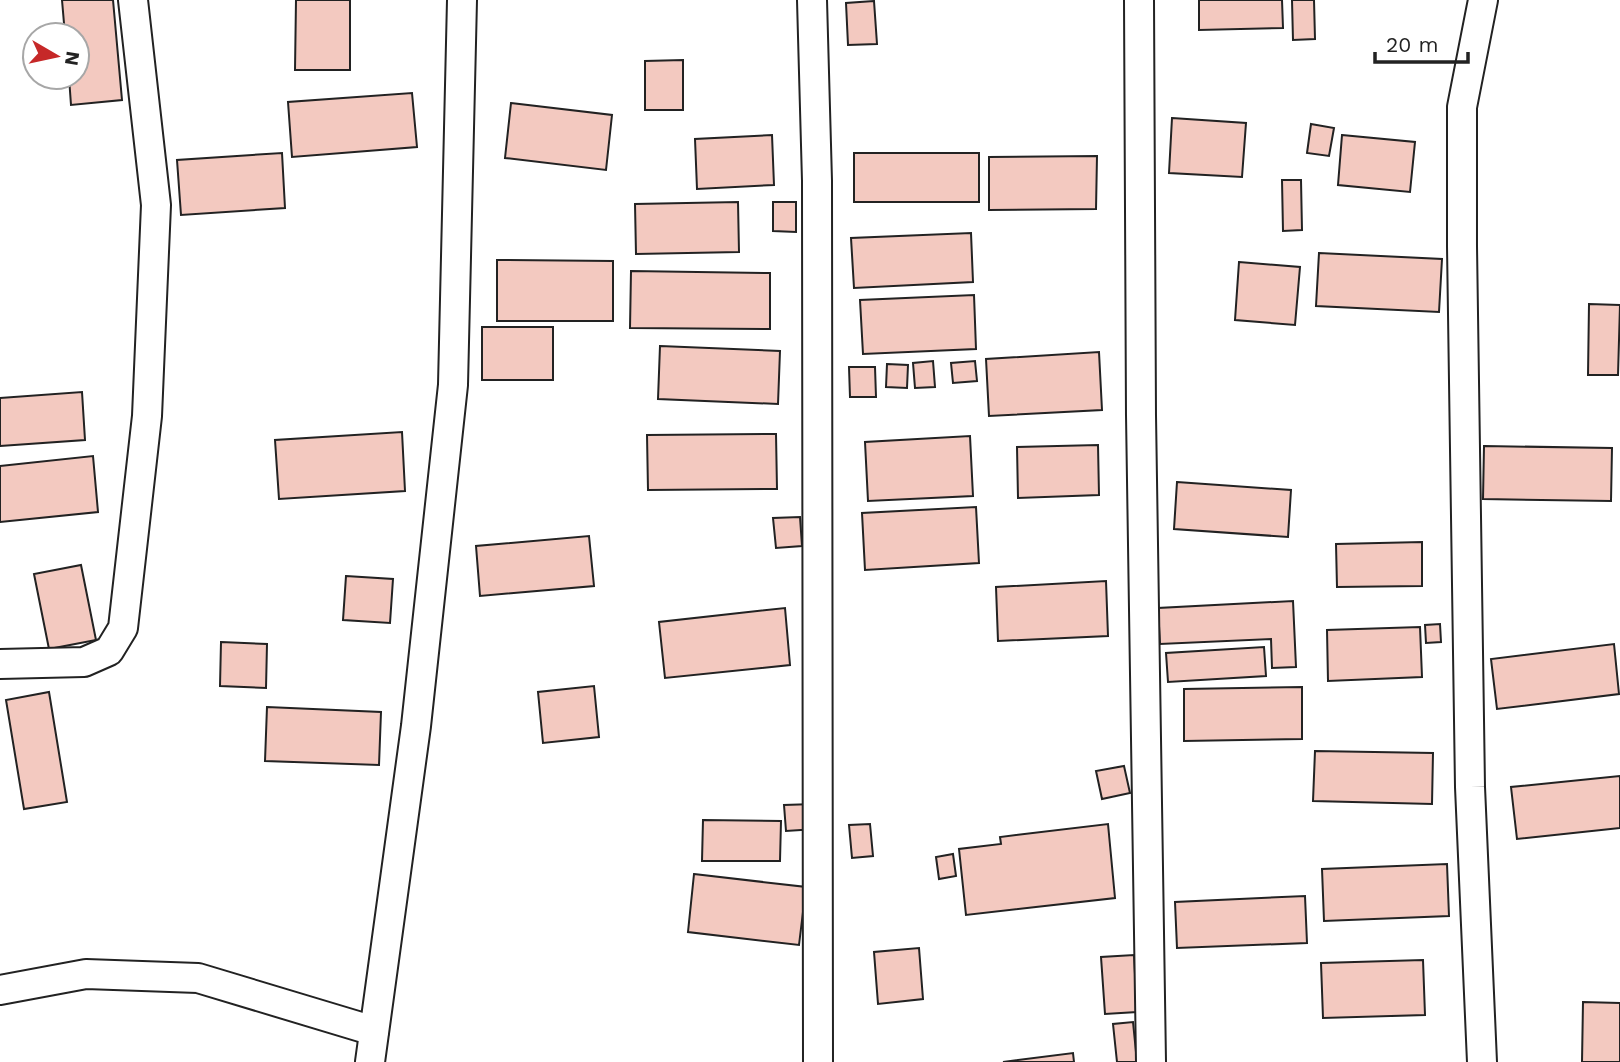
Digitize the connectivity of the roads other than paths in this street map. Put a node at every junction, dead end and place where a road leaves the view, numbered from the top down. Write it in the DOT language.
graph roads {
  1 [pos="132,0"];
  2 [pos="462,0"];
  3 [pos="813,0"];
  4 [pos="1139,0"];
  5 [pos="1483,0"];
  6 [pos="0,664"];
  7 [pos="0,990"];
  8 [pos="374,1031"];
  9 [pos="370,1062"];
  10 [pos="818,1062"];
  11 [pos="1150,1062"];
  12 [pos="1482,1062"];
  1 -- 6 [label="street"];
  2 -- 8 [label="street"];
  3 -- 10 [label="street"];
  4 -- 11 [label="street"];
  5 -- 12 [label="street"];
  7 -- 8 [label="street"];
  8 -- 9 [label="street"];
}
